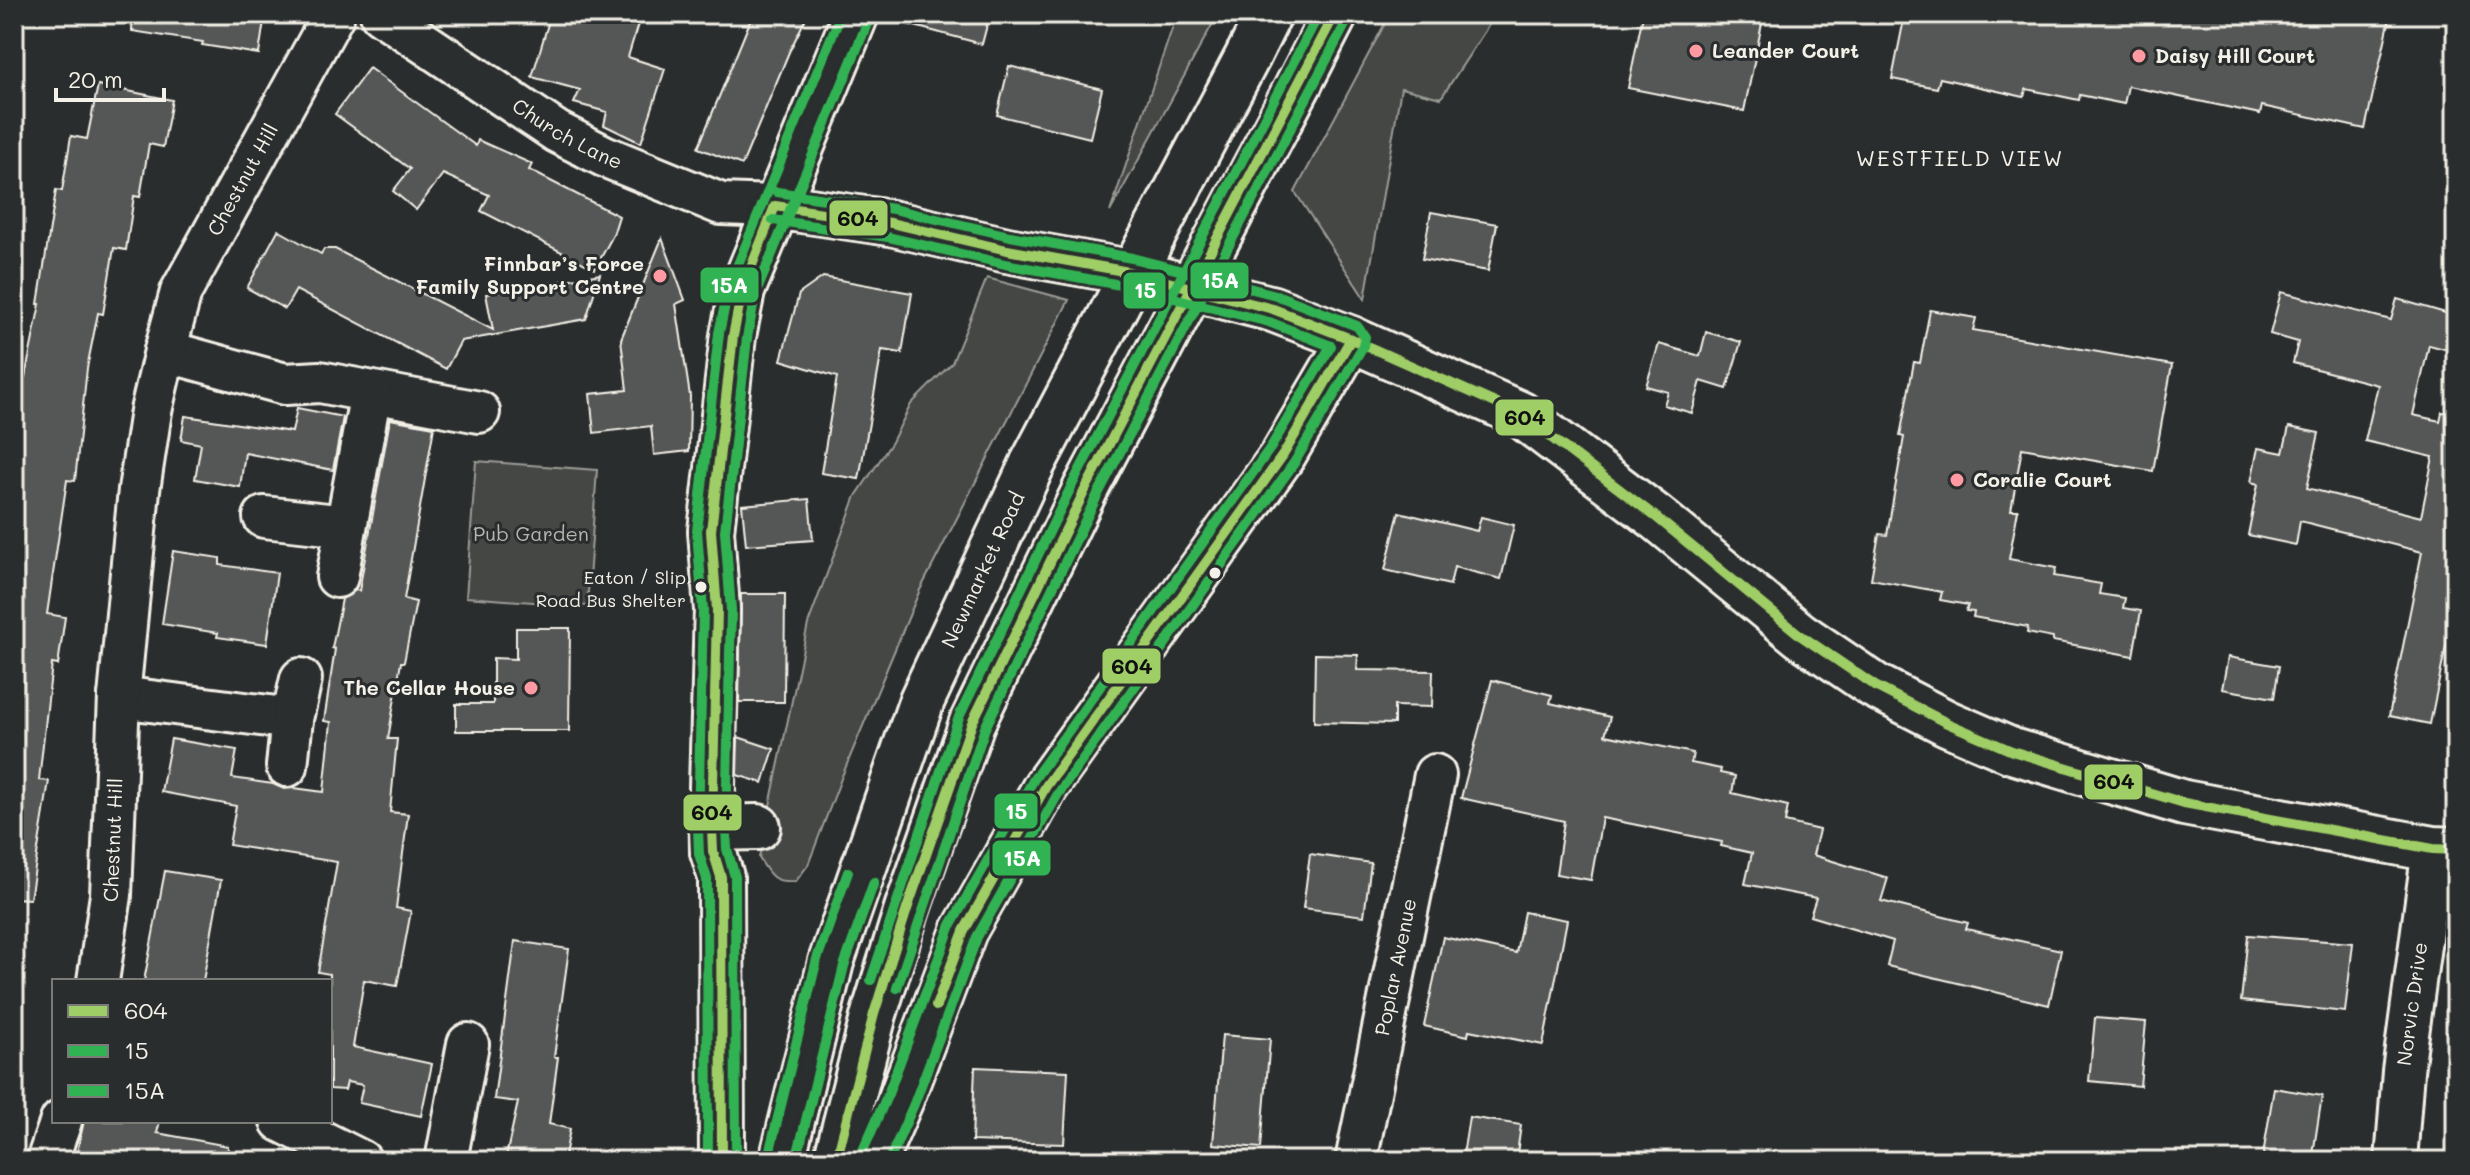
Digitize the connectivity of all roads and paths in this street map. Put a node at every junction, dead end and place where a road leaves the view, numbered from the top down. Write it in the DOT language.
graph roads {
  1 [pos="334,14"];
  2 [pos="381,14"];
  3 [pos="856,14"];
  4 [pos="1269,14"];
  5 [pos="1335,14"];
  6 [pos="775,206"];
  7 [pos="1351,339"];
  8 [pos="165,351"];
  9 [pos="371,392"];
  10 [pos="479,412"];
  11 [pos="264,517"];
  12 [pos="346,526"];
  13 [pos="337,577"];
  14 [pos="301,679"];
  15 [pos="119,697"];
  16 [pos="292,719"];
  17 [pos="287,766"];
  18 [pos="1435,775"];
  19 [pos="758,827"];
  20 [pos="712,840"];
  21 [pos="2445,850"];
  22 [pos="98,979"];
  23 [pos="468,1044"];
  24 [pos="60,1123"];
  25 [pos="285,1123"];
  26 [pos="47,1161"];
  27 [pos="361,1161"];
  28 [pos="446,1161"];
  29 [pos="722,1161"];
  30 [pos="782,1161"];
  31 [pos="836,1161"];
  32 [pos="874,1161"];
  33 [pos="1356,1161"];
  34 [pos="2396,1161"];
  1 -- 8 [label="street, Chestnut Hill"];
  2 -- 6 [label="street, Church Lane"];
  3 -- 6 [label="main road"];
  4 -- 30 [label="main road, Newmarket Road, bridge"];
  5 -- 31 [label="main road, bridge"];
  6 -- 7 [label="main road"];
  6 -- 20 [label="main road"];
  7 -- 21 [label="main road"];
  7 -- 32 [label="main road"];
  8 -- 9 [label="street"];
  8 -- 15 [label="street, Chestnut Hill"];
  9 -- 10 [label="street"];
  9 -- 12 [label="street"];
  11 -- 12 [label="street"];
  12 -- 13 [label="street"];
  14 -- 16 [label="street"];
  15 -- 16 [label="street"];
  15 -- 22 [label="street, Chestnut Hill"];
  16 -- 17 [label="street"];
  18 -- 33 [label="street, Poplar Avenue"];
  19 -- 20 [label="main road"];
  20 -- 29 [label="main road"];
  21 -- 34 [label="street, Norvic Drive"];
  23 -- 28 [label="street"];
  24 -- 26 [label="street"];
  25 -- 27 [label="street"];
}
